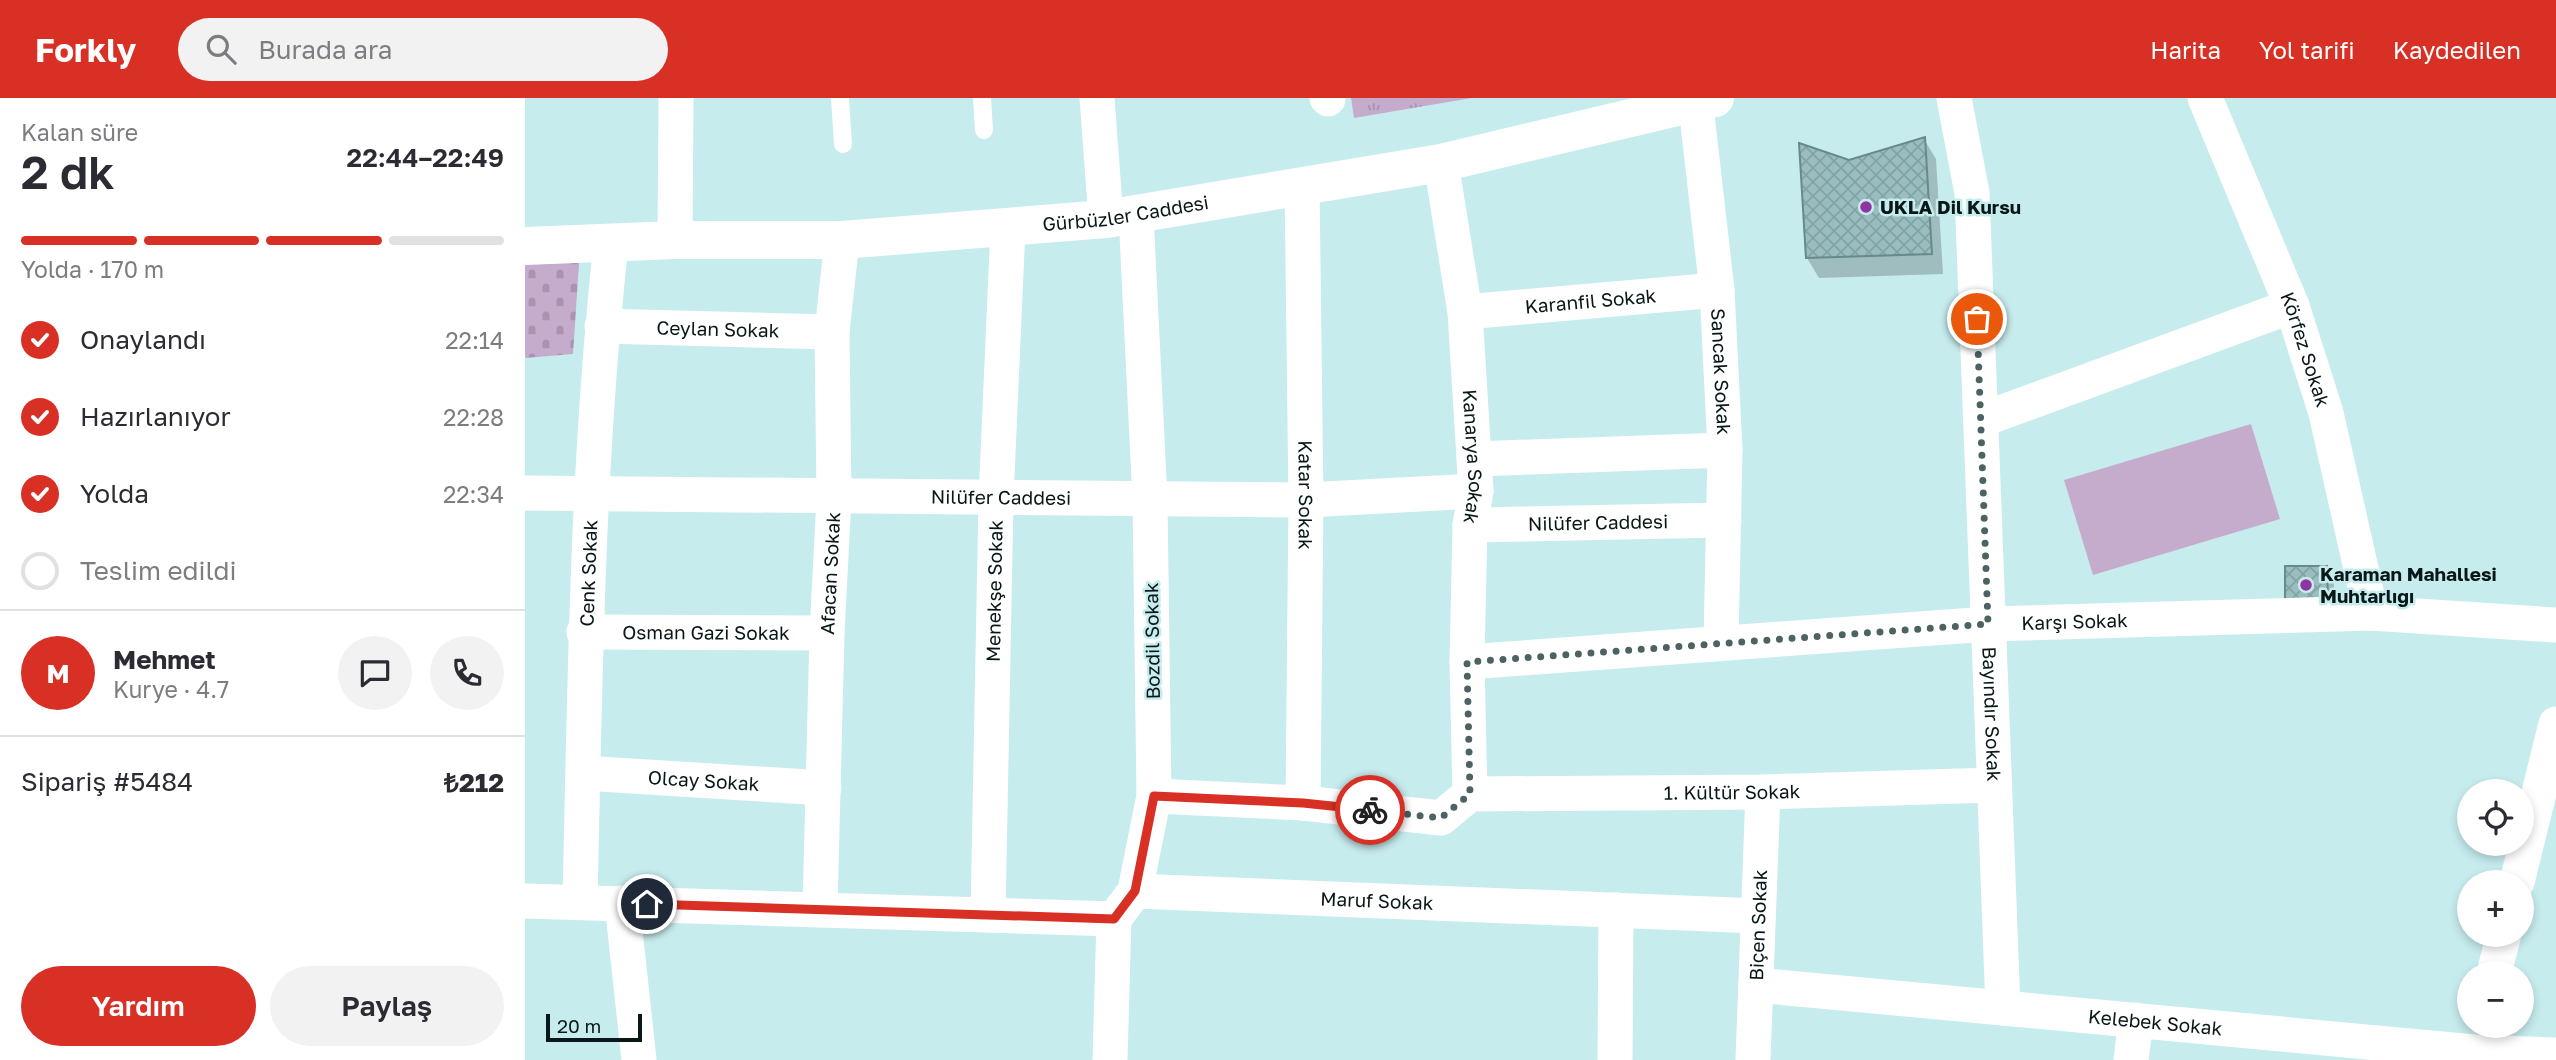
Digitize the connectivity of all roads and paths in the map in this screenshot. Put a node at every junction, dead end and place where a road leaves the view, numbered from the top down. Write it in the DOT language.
graph roads {
  1 [pos="676,98"];
  2 [pos="840,98"];
  3 [pos="982,98"];
  4 [pos="1097,98"];
  5 [pos="1954,98"];
  6 [pos="2206,98"];
  7 [pos="1702,99"];
  8 [pos="984,131"];
  9 [pos="843,144"];
  10 [pos="1441,163"];
  11 [pos="1302,185"];
  12 [pos="1121,217"];
  13 [pos="1008,227"];
  14 [pos="675,240"];
  15 [pos="842,240"];
  16 [pos="611,243"];
  17 [pos="525,246"];
  18 [pos="1717,290"];
  19 [pos="2292,306"];
  20 [pos="1465,312"];
  21 [pos="602,326"];
  22 [pos="832,332"];
  23 [pos="1982,420"];
  24 [pos="1725,450"];
  25 [pos="1475,475"];
  26 [pos="525,493"];
  27 [pos="591,495"];
  28 [pos="834,498"];
  29 [pos="996,499"];
  30 [pos="1150,500"];
  31 [pos="1306,500"];
  32 [pos="1724,520"];
  33 [pos="1470,525"];
  34 [pos="2371,613"];
  35 [pos="1988,624"];
  36 [pos="2556,625"];
  37 [pos="584,632"];
  38 [pos="827,634"];
  39 [pos="1721,643"];
  40 [pos="1467,662"];
  41 [pos="2556,724"];
  42 [pos="583,773"];
  43 [pos="1994,785"];
  44 [pos="824,788"];
  45 [pos="1763,792"];
  46 [pos="1470,794"];
  47 [pos="1154,796"];
  48 [pos="1303,803"];
  49 [pos="2520,870"];
  50 [pos="1135,891"];
  51 [pos="525,901"];
  52 [pos="580,902"];
  53 [pos="622,903"];
  54 [pos="820,909"];
  55 [pos="1616,911"];
  56 [pos="988,915"];
  57 [pos="1758,916"];
  58 [pos="1114,919"];
  59 [pos="1756,985"];
  60 [pos="2003,1008"];
  61 [pos="2136,1020"];
  62 [pos="2476,1046"];
  63 [pos="2556,1055"];
  64 [pos="639,1060"];
  65 [pos="1110,1060"];
  66 [pos="1615,1060"];
  67 [pos="1753,1060"];
  68 [pos="2131,1060"];
  1 -- 14 [label="street"];
  2 -- 9 [label="lane"];
  3 -- 8 [label="lane"];
  4 -- 12 [label="street, Bozdil Sokak"];
  5 -- 23 [label="street, Bayındır Sokak"];
  6 -- 19 [label="street, Körfez Sokak"];
  7 -- 10 [label="street, Gürbüzler Caddesi"];
  7 -- 18 [label="street, Sancak Sokak"];
  10 -- 11 [label="street, Gürbüzler Caddesi"];
  10 -- 20 [label="street, Kanarya Sokak"];
  11 -- 12 [label="street, Gürbüzler Caddesi"];
  11 -- 31 [label="street, Katar Sokak"];
  12 -- 13 [label="street, Gürbüzler Caddesi"];
  12 -- 30 [label="street, Bozdil Sokak"];
  13 -- 15 [label="street, Gürbüzler Caddesi"];
  13 -- 29 [label="street, Menekşe Sokak"];
  14 -- 15 [label="street, Gürbüzler Caddesi"];
  14 -- 16 [label="street, Gürbüzler Caddesi"];
  15 -- 22 [label="street, Afacan Sokak"];
  16 -- 17 [label="street, Gürbüzler Caddesi"];
  16 -- 21 [label="street, Cenk Sokak"];
  18 -- 20 [label="street, Karanfil Sokak"];
  18 -- 24 [label="street, Sancak Sokak"];
  19 -- 23 [label="street"];
  19 -- 34 [label="street, Körfez Sokak"];
  20 -- 25 [label="street, Kanarya Sokak"];
  21 -- 22 [label="street, Ceylan Sokak"];
  21 -- 27 [label="street, Cenk Sokak"];
  22 -- 28 [label="street, Afacan Sokak"];
  23 -- 35 [label="street, Bayındır Sokak"];
  24 -- 25 [label="street, Nilüfer Caddesi"];
  24 -- 32 [label="street, Sancak Sokak"];
  25 -- 31 [label="street, Nilüfer Caddesi"];
  25 -- 33 [label="street, Kanarya Sokak"];
  26 -- 27 [label="street, Nilüfer Caddesi"];
  27 -- 28 [label="street, Nilüfer Caddesi"];
  27 -- 37 [label="street, Cenk Sokak"];
  28 -- 29 [label="street, Nilüfer Caddesi"];
  28 -- 38 [label="street, Afacan Sokak"];
  29 -- 30 [label="street, Nilüfer Caddesi"];
  29 -- 56 [label="street, Menekşe Sokak"];
  30 -- 31 [label="street, Nilüfer Caddesi"];
  30 -- 47 [label="street, Bozdil Sokak"];
  31 -- 48 [label="street, Katar Sokak"];
  32 -- 33 [label="street, Nilüfer Caddesi"];
  32 -- 39 [label="street, Sancak Sokak"];
  33 -- 40 [label="street, Kanarya Sokak"];
  34 -- 35 [label="street, Karşı Sokak"];
  34 -- 36 [label="street, Karşı Sokak"];
  35 -- 39 [label="street, Karşı Sokak"];
  35 -- 43 [label="street, Bayındır Sokak"];
  37 -- 38 [label="street, Osman Gazi Sokak"];
  37 -- 42 [label="street, Cenk Sokak"];
  38 -- 44 [label="street, Afacan Sokak"];
  39 -- 40 [label="street, Karşı Sokak"];
  40 -- 46 [label="street, Kanarya Sokak"];
  41 -- 49 [label="street"];
  42 -- 44 [label="street, Olcay Sokak"];
  42 -- 52 [label="street, Cenk Sokak"];
  43 -- 45 [label="street, 1. Kültür Sokak"];
  43 -- 60 [label="street, Bayındır Sokak"];
  44 -- 54 [label="street, Afacan Sokak"];
  45 -- 46 [label="street, 1. Kültür Sokak"];
  45 -- 57 [label="street, Biçen Sokak"];
  46 -- 48 [label="street"];
  47 -- 48 [label="street"];
  47 -- 50 [label="street, Bozdil Sokak"];
  50 -- 55 [label="street, Maruf Sokak"];
  50 -- 58 [label="street, Bozdil Sokak"];
  51 -- 52 [label="street"];
  52 -- 53 [label="street"];
  53 -- 54 [label="street"];
  53 -- 64 [label="street"];
  54 -- 56 [label="street"];
  55 -- 57 [label="street, Maruf Sokak"];
  55 -- 66 [label="street"];
  56 -- 58 [label="street"];
  57 -- 59 [label="street, Biçen Sokak"];
  58 -- 65 [label="street"];
  59 -- 60 [label="street, Kelebek Sokak"];
  59 -- 67 [label="street, Biçen Sokak"];
  60 -- 61 [label="street, Kelebek Sokak"];
  61 -- 62 [label="street, Kelebek Sokak"];
  61 -- 68 [label="street"];
  62 -- 63 [label="street, Kelebek Sokak"];
}
